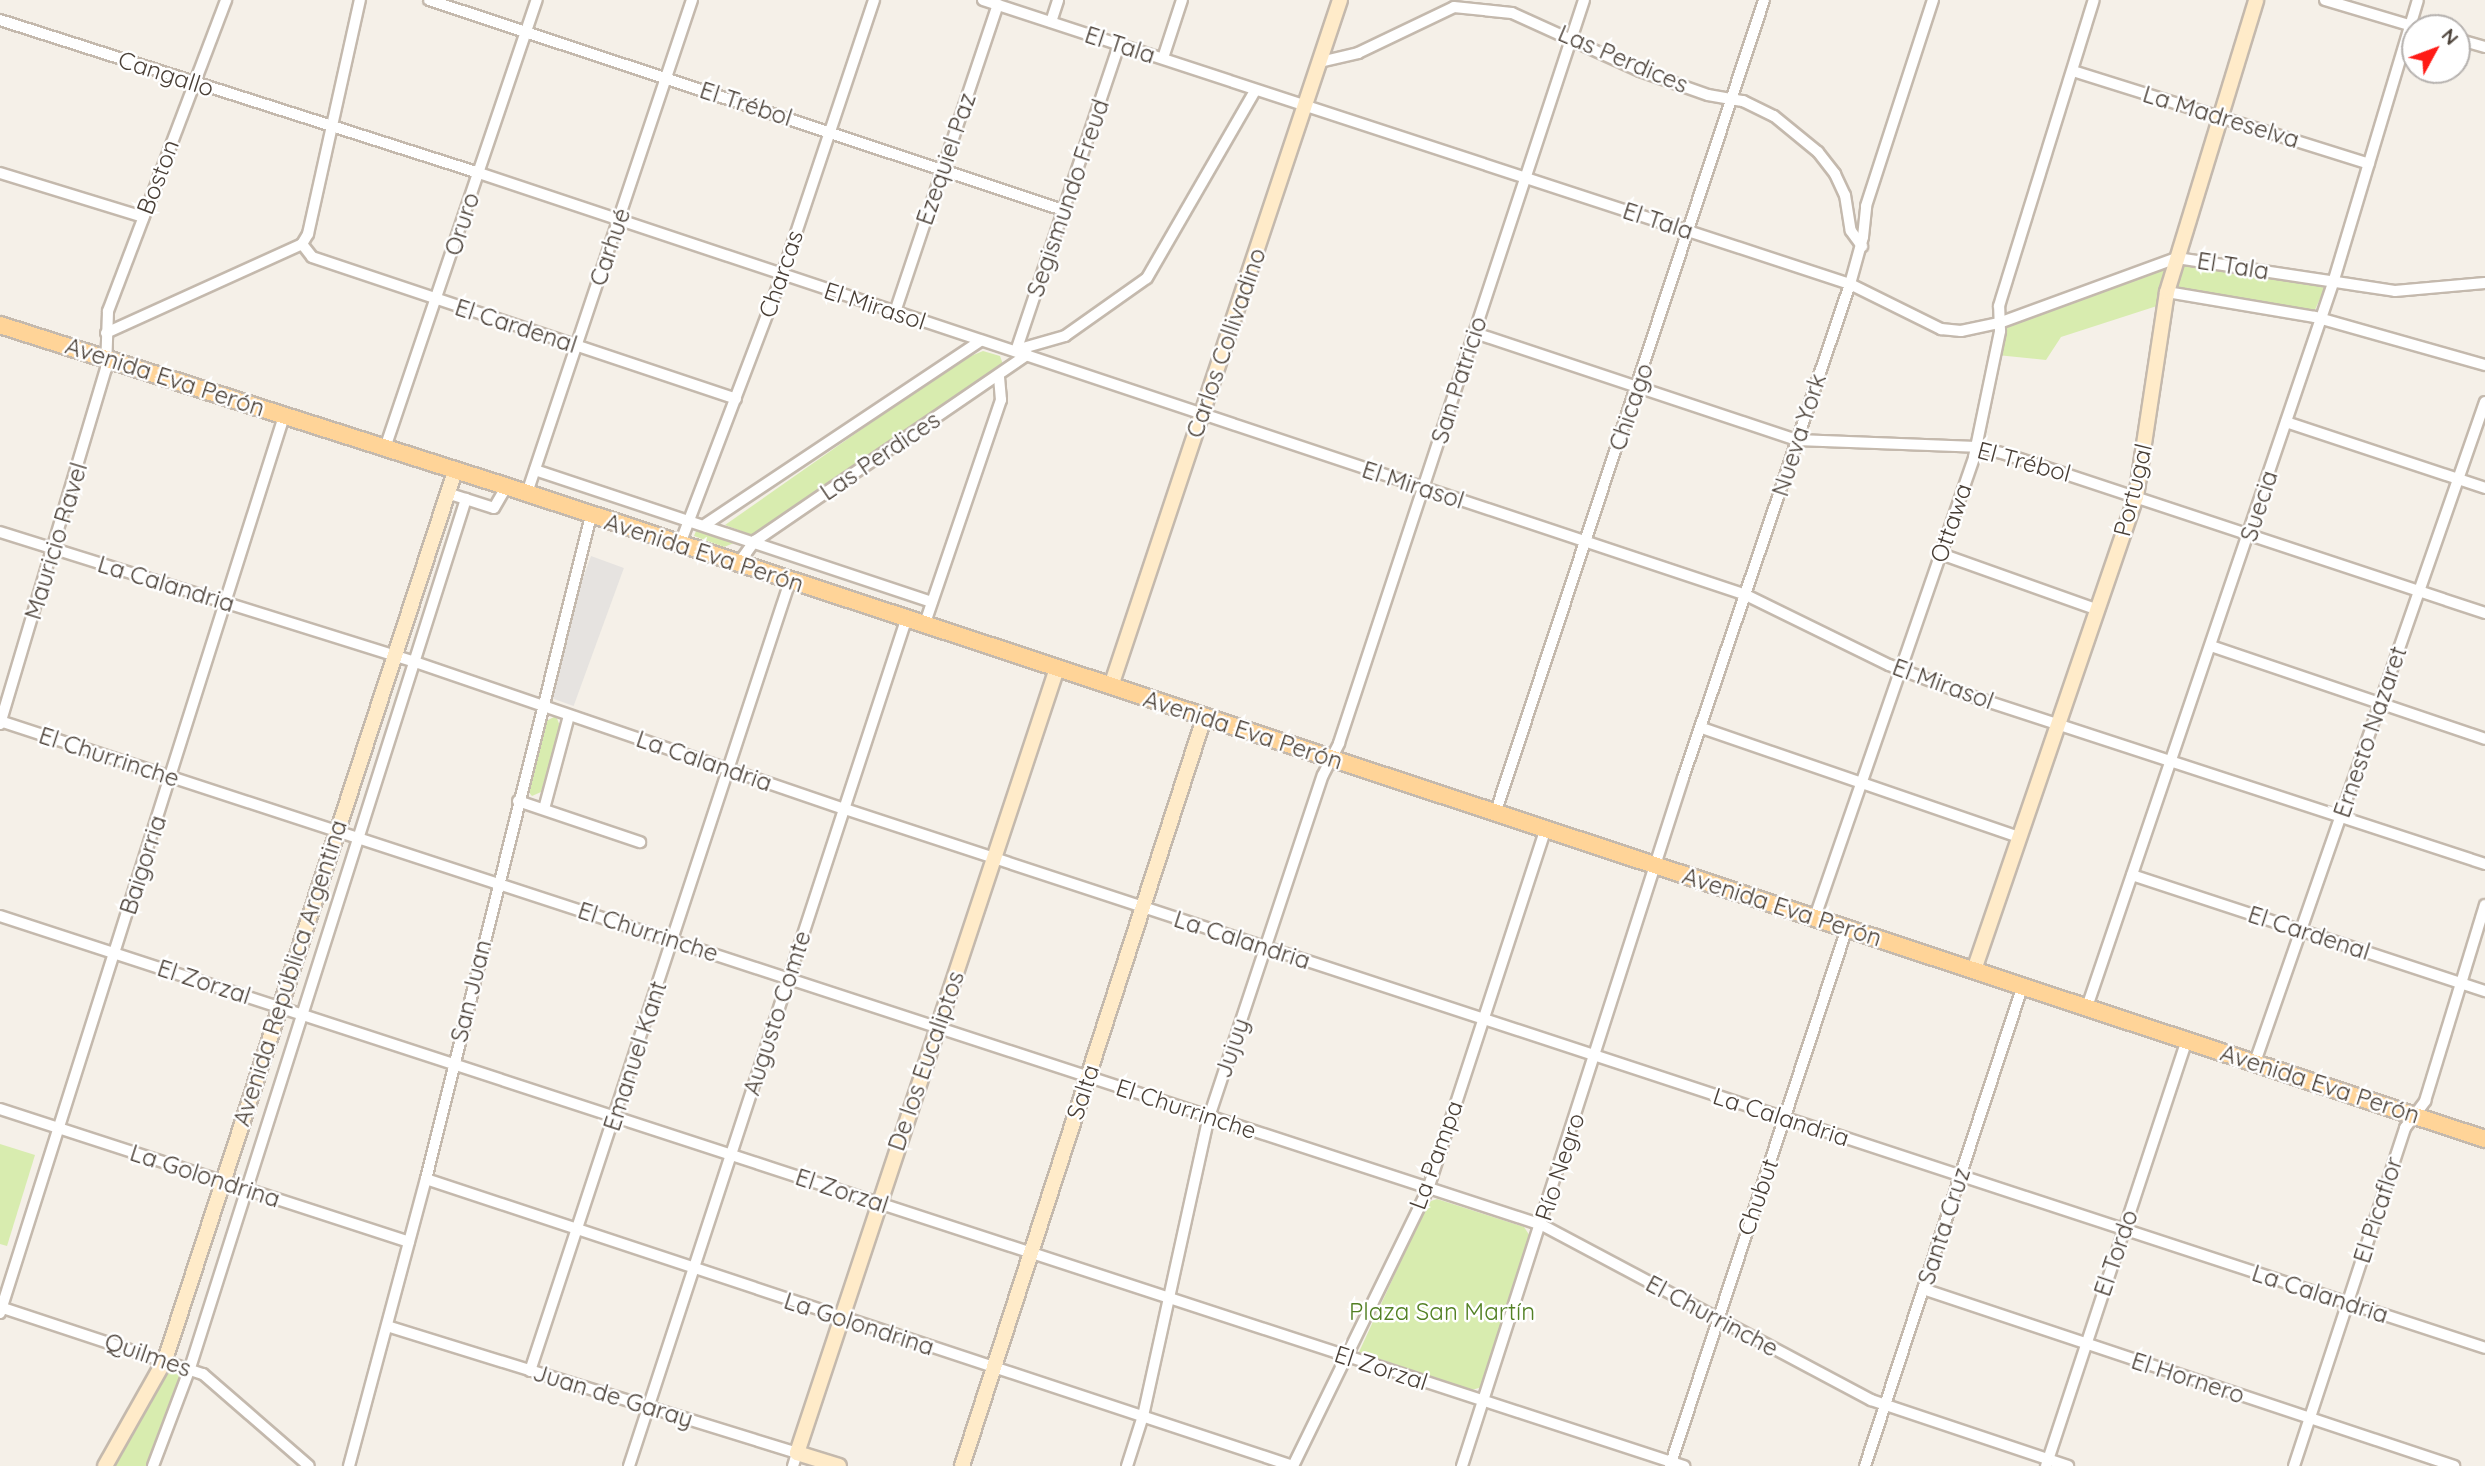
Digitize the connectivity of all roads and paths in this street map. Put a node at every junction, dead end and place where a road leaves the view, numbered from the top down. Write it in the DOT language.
graph roads {
  1 [pos="226,0"];
  2 [pos="360,0"];
  3 [pos="429,0"];
  4 [pos="537,0"];
  5 [pos="692,0"];
  6 [pos="874,0"];
  7 [pos="983,0"];
  8 [pos="1058,0"];
  9 [pos="1182,0"];
  10 [pos="1340,0"];
  11 [pos="1584,0"];
  12 [pos="1764,0"];
  13 [pos="1933,0"];
  14 [pos="2094,0"];
  15 [pos="2256,0"];
  16 [pos="2325,0"];
  17 [pos="998,5"];
  18 [pos="0,20"];
  19 [pos="1051,22"];
  20 [pos="2401,23"];
  21 [pos="527,29"];
  22 [pos="1571,36"];
  23 [pos="1119,45"];
  24 [pos="1163,58"];
  25 [pos="1320,62"];
  26 [pos="2401,69"];
  27 [pos="2073,71"];
  28 [pos="667,78"];
  29 [pos="194,83"];
  30 [pos="1255,91"];
  31 [pos="1732,99"];
  32 [pos="1306,105"];
  33 [pos="2221,116"];
  34 [pos="333,126"];
  35 [pos="831,131"];
  36 [pos="2369,164"];
  37 [pos="942,168"];
  38 [pos="0,173"];
  39 [pos="479,173"];
  40 [pos="1526,178"];
  41 [pos="1063,210"];
  42 [pos="143,217"];
  43 [pos="619,220"];
  44 [pos="1689,231"];
  45 [pos="302,244"];
  46 [pos="1861,246"];
  47 [pos="2177,258"];
  48 [pos="782,275"];
  49 [pos="2333,283"];
  50 [pos="2485,283"];
  51 [pos="1850,284"];
  52 [pos="2167,292"];
  53 [pos="437,300"];
  54 [pos="895,312"];
  55 [pos="2321,318"];
  56 [pos="1999,323"];
  57 [pos="0,324"];
  58 [pos="106,332"];
  59 [pos="1475,333"];
  60 [pos="980,341"];
  61 [pos="576,345"];
  62 [pos="1016,351"];
  63 [pos="1027,355"];
  64 [pos="105,356"];
  65 [pos="2485,365"];
  66 [pos="999,376"];
  67 [pos="1639,387"];
  68 [pos="736,399"];
  69 [pos="2485,402"];
  70 [pos="284,415"];
  71 [pos="1202,416"];
  72 [pos="2286,422"];
  73 [pos="1797,439"];
  74 [pos="1976,447"];
  75 [pos="385,448"];
  76 [pos="535,470"];
  77 [pos="455,471"];
  78 [pos="2458,479"];
  79 [pos="506,487"];
  80 [pos="2485,488"];
  81 [pos="1423,489"];
  82 [pos="447,493"];
  83 [pos="527,494"];
  84 [pos="2136,497"];
  85 [pos="466,499"];
  86 [pos="591,515"];
  87 [pos="692,520"];
  88 [pos="706,524"];
  89 [pos="0,532"];
  90 [pos="2250,534"];
  91 [pos="755,541"];
  92 [pos="1585,542"];
  93 [pos="680,544"];
  94 [pos="54,550"];
  95 [pos="1941,554"];
  96 [pos="738,564"];
  97 [pos="790,581"];
  98 [pos="2419,592"];
  99 [pos="1746,595"];
  100 [pos="227,602"];
  101 [pos="932,602"];
  102 [pos="2098,610"];
  103 [pos="2485,613"];
  104 [pos="906,620"];
  105 [pos="924,626"];
  106 [pos="2211,646"];
  107 [pos="394,656"];
  108 [pos="415,662"];
  109 [pos="1057,668"];
  110 [pos="1901,670"];
  111 [pos="1111,686"];
  112 [pos="2380,705"];
  113 [pos="542,707"];
  114 [pos="569,716"];
  115 [pos="1204,718"];
  116 [pos="0,722"];
  117 [pos="2059,724"];
  118 [pos="1702,728"];
  119 [pos="2485,739"];
  120 [pos="1331,760"];
  121 [pos="2172,761"];
  122 [pos="728,769"];
  123 [pos="172,778"];
  124 [pos="1860,785"];
  125 [pos="518,801"];
  126 [pos="544,809"];
  127 [pos="845,809"];
  128 [pos="1495,814"];
  129 [pos="2341,817"];
  130 [pos="337,831"];
  131 [pos="1545,831"];
  132 [pos="2019,837"];
  133 [pos="361,839"];
  134 [pos="640,842"];
  135 [pos="994,858"];
  136 [pos="2485,864"];
  137 [pos="1657,867"];
  138 [pos="2132,874"];
  139 [pos="498,881"];
  140 [pos="2485,905"];
  141 [pos="1143,907"];
  142 [pos="0,916"];
  143 [pos="1815,918"];
  144 [pos="1847,929"];
  145 [pos="2302,930"];
  146 [pos="673,941"];
  147 [pos="1266,948"];
  148 [pos="114,953"];
  149 [pos="1974,970"];
  150 [pos="789,978"];
  151 [pos="2461,984"];
  152 [pos="2023,985"];
  153 [pos="2485,992"];
  154 [pos="279,1005"];
  155 [pos="2087,1007"];
  156 [pos="304,1013"];
  157 [pos="1482,1019"];
  158 [pos="937,1029"];
  159 [pos="2187,1040"];
  160 [pos="1596,1056"];
  161 [pos="454,1062"];
  162 [pos="2255,1062"];
  163 [pos="1088,1077"];
  164 [pos="0,1109"];
  165 [pos="615,1115"];
  166 [pos="2414,1115"];
  167 [pos="1209,1117"];
  168 [pos="1784,1118"];
  169 [pos="57,1128"];
  170 [pos="2485,1139"];
  171 [pos="731,1153"];
  172 [pos="1960,1177"];
  173 [pos="426,1179"];
  174 [pos="223,1182"];
  175 [pos="247,1189"];
  176 [pos="1428,1189"];
  177 [pos="878,1203"];
  178 [pos="1542,1225"];
  179 [pos="2124,1230"];
  180 [pos="576,1231"];
  181 [pos="409,1242"];
  182 [pos="1030,1252"];
  183 [pos="693,1268"];
  184 [pos="1923,1289"];
  185 [pos="1170,1298"];
  186 [pos="2347,1303"];
  187 [pos="1,1309"];
  188 [pos="841,1318"];
  189 [pos="1717,1318"];
  190 [pos="387,1326"];
  191 [pos="2085,1344"];
  192 [pos="2485,1348"];
  193 [pos="1343,1357"];
  194 [pos="165,1360"];
  195 [pos="190,1368"];
  196 [pos="992,1368"];
  197 [pos="530,1371"];
  198 [pos="1483,1401"];
  199 [pos="648,1406"];
  200 [pos="1884,1406"];
  201 [pos="1143,1416"];
  202 [pos="2309,1418"];
  203 [pos="795,1460"];
  204 [pos="2047,1463"];
  205 [pos="1670,1464"];
  206 [pos="105,1466"];
  207 [pos="153,1466"];
  208 [pos="309,1466"];
  209 [pos="349,1466"];
  210 [pos="629,1466"];
  211 [pos="839,1466"];
  212 [pos="962,1466"];
  213 [pos="1127,1466"];
  214 [pos="1293,1466"];
  215 [pos="1462,1466"];
  216 [pos="1684,1466"];
  217 [pos="1865,1466"];
  218 [pos="2068,1466"];
  219 [pos="2294,1466"];
  220 [pos="2454,1466"];
  1 -- 29 [label="street, Boston"];
  2 -- 34 [label="street"];
  3 -- 21 [label="street, El Trébol"];
  4 -- 21 [label="street, Oruro"];
  5 -- 28 [label="street, Carhué"];
  6 -- 35 [label="street, Charcas"];
  7 -- 17 [label="street, El Tala"];
  8 -- 19 [label="street"];
  9 -- 24 [label="street"];
  10 -- 25 [label="street, Carlos Collivadino"];
  11 -- 22 [label="street, San Patricio"];
  12 -- 31 [label="street, Chicago"];
  13 -- 46 [label="street, Nueva York"];
  14 -- 27 [label="street, Ottawa"];
  15 -- 33 [label="street, Portugal"];
  16 -- 20 [label="street"];
  17 -- 19 [label="street, El Tala"];
  17 -- 37 [label="street, Ezequiel Paz"];
  18 -- 29 [label="street, Cangallo"];
  19 -- 23 [label="street, El Tala"];
  21 -- 28 [label="street, El Trébol"];
  21 -- 39 [label="street, Oruro"];
  22 -- 25 [label="street, Las Perdices"];
  22 -- 31 [label="street, Las Perdices"];
  22 -- 40 [label="street, San Patricio"];
  23 -- 24 [label="street, El Tala"];
  23 -- 41 [label="street, Segismundo Freud"];
  24 -- 30 [label="street, El Tala"];
  25 -- 32 [label="street, Carlos Collivadino"];
  26 -- 36 [label="street, Suecia"];
  27 -- 33 [label="street, La Madreselva"];
  27 -- 56 [label="street, Ottawa"];
  28 -- 35 [label="street, El Trébol"];
  28 -- 43 [label="street, Carhué"];
  29 -- 34 [label="street, Cangallo"];
  29 -- 42 [label="street, Boston"];
  30 -- 32 [label="street, El Tala"];
  30 -- 62 [label="street"];
  31 -- 44 [label="street, Chicago"];
  31 -- 46 [label="street, Las Perdices"];
  32 -- 40 [label="street, El Tala"];
  32 -- 71 [label="street, Carlos Collivadino"];
  33 -- 36 [label="street, La Madreselva"];
  33 -- 47 [label="street, Portugal"];
  34 -- 39 [label="street, El Mirasol"];
  34 -- 45 [label="street"];
  35 -- 37 [label="street, El Trébol"];
  35 -- 48 [label="street, Charcas"];
  36 -- 49 [label="street, Suecia"];
  37 -- 41 [label="street, El Trébol"];
  37 -- 54 [label="street, Ezequiel Paz"];
  38 -- 42 [label="street"];
  39 -- 43 [label="street, El Mirasol"];
  39 -- 53 [label="street, Oruro"];
  40 -- 44 [label="street, El Tala"];
  40 -- 59 [label="street, San Patricio"];
  41 -- 62 [label="street, Segismundo Freud"];
  42 -- 58 [label="street, Boston"];
  43 -- 48 [label="street, El Mirasol"];
  43 -- 61 [label="street, Carhué"];
  44 -- 51 [label="street, El Tala"];
  44 -- 67 [label="street, Chicago"];
  45 -- 53 [label="street, El Cardenal"];
  45 -- 58 [label="street"];
  46 -- 51 [label="street, Nueva York"];
  47 -- 49 [label="street, El Tala"];
  47 -- 52 [label="street, Portugal"];
  47 -- 56 [label="street, El Tala"];
  48 -- 54 [label="street, El Mirasol"];
  48 -- 68 [label="street, Charcas"];
  49 -- 50 [label="street, El Tala"];
  49 -- 55 [label="street, Suecia"];
  51 -- 56 [label="street, El Tala"];
  51 -- 73 [label="street, Nueva York"];
  52 -- 55 [label="street, El Tala"];
  52 -- 84 [label="street, Portugal"];
  53 -- 61 [label="street, El Cardenal"];
  53 -- 75 [label="street, Oruro"];
  54 -- 60 [label="street, El Mirasol"];
  55 -- 65 [label="street, El Tala"];
  55 -- 72 [label="street, Suecia"];
  56 -- 74 [label="street, Ottawa"];
  57 -- 64 [label="main road, Avenida Eva Perón"];
  58 -- 64 [label="street, Boston"];
  59 -- 67 [label="street, El Trébol"];
  59 -- 81 [label="street, San Patricio"];
  60 -- 62 [label="street, El Mirasol"];
  60 -- 88 [label="street, Las Perdices"];
  61 -- 68 [label="street, El Cardenal"];
  61 -- 76 [label="street, Carhué"];
  62 -- 63 [label="street, El Mirasol"];
  63 -- 66 [label="street, Las Perdices"];
  63 -- 71 [label="street, El Mirasol"];
  64 -- 70 [label="main road, Avenida Eva Perón"];
  64 -- 94 [label="street, Mauricio Ravel"];
  66 -- 91 [label="street, Las Perdices"];
  66 -- 101 [label="street"];
  67 -- 73 [label="street, El Trébol"];
  67 -- 92 [label="street, Chicago"];
  68 -- 87 [label="street, Charcas"];
  69 -- 78 [label="street, Ernesto Nazaret"];
  70 -- 75 [label="main road, Avenida Eva Perón"];
  70 -- 100 [label="street, Baigorria"];
  71 -- 81 [label="street, El Mirasol"];
  71 -- 111 [label="street, Carlos Collivadino"];
  72 -- 78 [label="street"];
  72 -- 90 [label="street, Suecia"];
  73 -- 74 [label="street, El Trébol"];
  73 -- 99 [label="street, Nueva York"];
  74 -- 84 [label="street, El Trébol"];
  74 -- 95 [label="street, Ottawa"];
  75 -- 77 [label="main road, Avenida Eva Perón"];
  76 -- 83 [label="street, Carhué"];
  76 -- 87 [label="street"];
  77 -- 79 [label="main road, Avenida Eva Perón"];
  77 -- 82 [label="street, Avenida República Argentina"];
  78 -- 80 [label="street"];
  78 -- 98 [label="street, Ernesto Nazaret"];
  79 -- 83 [label="main road, Avenida Eva Perón"];
  79 -- 85 [label="street"];
  81 -- 92 [label="street, El Mirasol"];
  81 -- 120 [label="street, San Patricio"];
  82 -- 85 [label="street"];
  82 -- 107 [label="street, Avenida República Argentina"];
  83 -- 86 [label="main road, Avenida Eva Perón"];
  84 -- 90 [label="street, El Trébol"];
  84 -- 102 [label="street, Portugal"];
  85 -- 108 [label="street, Avenida República Argentina"];
  86 -- 93 [label="main road, Avenida Eva Perón"];
  86 -- 113 [label="street, San Juan"];
  87 -- 88 [label="street"];
  87 -- 93 [label="street, Charcas"];
  88 -- 91 [label="street"];
  89 -- 94 [label="street, La Calandria"];
  90 -- 98 [label="street, El Trébol"];
  90 -- 106 [label="street, Suecia"];
  91 -- 96 [label="street, Las Perdices"];
  91 -- 101 [label="street"];
  92 -- 99 [label="street, El Mirasol"];
  92 -- 128 [label="street, Chicago"];
  93 -- 96 [label="main road, Avenida Eva Perón"];
  94 -- 100 [label="street, La Calandria"];
  94 -- 116 [label="street, Mauricio Ravel"];
  95 -- 102 [label="street"];
  95 -- 110 [label="street, Ottawa"];
  96 -- 97 [label="main road, Avenida Eva Perón"];
  97 -- 104 [label="main road, Avenida Eva Perón"];
  97 -- 122 [label="street, Emanuel Kant"];
  98 -- 103 [label="street, El Trébol"];
  98 -- 112 [label="street, Ernesto Nazaret"];
  99 -- 110 [label="street, El Mirasol"];
  99 -- 118 [label="street, Nueva York"];
  100 -- 107 [label="street, La Calandria"];
  100 -- 123 [label="street, Baigorria"];
  101 -- 105 [label="street"];
  102 -- 117 [label="street, Portugal"];
  104 -- 105 [label="main road, Avenida Eva Perón"];
  104 -- 127 [label="street, Augusto Comte"];
  105 -- 109 [label="main road, Avenida Eva Perón"];
  106 -- 112 [label="street"];
  106 -- 121 [label="street, Suecia"];
  107 -- 108 [label="street, La Calandria"];
  107 -- 130 [label="street, Avenida República Argentina"];
  108 -- 113 [label="street, La Calandria"];
  108 -- 133 [label="street, Avenida República Argentina"];
  109 -- 111 [label="main road, Avenida Eva Perón"];
  109 -- 135 [label="street, De los Eucaliptos"];
  110 -- 117 [label="street, El Mirasol"];
  110 -- 124 [label="street, Ottawa"];
  111 -- 115 [label="main road, Avenida Eva Perón"];
  112 -- 119 [label="street"];
  112 -- 129 [label="street, Ernesto Nazaret"];
  113 -- 114 [label="street, La Calandria"];
  113 -- 125 [label="street, San Juan"];
  114 -- 122 [label="street, La Calandria"];
  114 -- 126 [label="street"];
  115 -- 120 [label="main road, Avenida Eva Perón"];
  115 -- 141 [label="street, Salta"];
  116 -- 123 [label="street, El Churrinche"];
  117 -- 121 [label="street, El Mirasol"];
  117 -- 132 [label="street, Portugal"];
  118 -- 124 [label="street"];
  118 -- 137 [label="street, Nueva York"];
  120 -- 128 [label="main road, Avenida Eva Perón"];
  120 -- 147 [label="street, Jujuy"];
  121 -- 129 [label="street, El Mirasol"];
  121 -- 138 [label="street, Suecia"];
  122 -- 127 [label="street, La Calandria"];
  122 -- 146 [label="street, Emanuel Kant"];
  123 -- 130 [label="street, El Churrinche"];
  123 -- 148 [label="street, Baigorria"];
  124 -- 132 [label="street"];
  124 -- 143 [label="street, Ottawa"];
  125 -- 126 [label="street"];
  125 -- 139 [label="street, San Juan"];
  126 -- 134 [label="street"];
  127 -- 135 [label="street, La Calandria"];
  127 -- 150 [label="street, Augusto Comte"];
  128 -- 131 [label="main road, Avenida Eva Perón"];
  129 -- 136 [label="street, El Mirasol"];
  129 -- 145 [label="street, Ernesto Nazaret"];
  130 -- 133 [label="street, El Churrinche"];
  130 -- 154 [label="street, Avenida República Argentina"];
  131 -- 137 [label="main road, Avenida Eva Perón"];
  131 -- 157 [label="street, La Pampa"];
  132 -- 149 [label="street, Portugal"];
  133 -- 139 [label="street, El Churrinche"];
  133 -- 156 [label="street, Avenida República Argentina"];
  135 -- 141 [label="street, La Calandria"];
  135 -- 158 [label="street, De los Eucaliptos"];
  137 -- 143 [label="main road, Avenida Eva Perón"];
  137 -- 160 [label="street, Río Negro"];
  138 -- 145 [label="street, El Cardenal"];
  138 -- 155 [label="street, Suecia"];
  139 -- 146 [label="street, El Churrinche"];
  139 -- 161 [label="street, San Juan"];
  140 -- 151 [label="street, El Picaflor"];
  141 -- 147 [label="street, La Calandria"];
  141 -- 163 [label="street, Salta"];
  142 -- 148 [label="street, El Zorzal"];
  143 -- 144 [label="main road, Avenida Eva Perón"];
  144 -- 149 [label="main road, Avenida Eva Perón"];
  144 -- 168 [label="street, Chubut"];
  145 -- 151 [label="street, El Cardenal"];
  145 -- 162 [label="street, Ernesto Nazaret"];
  146 -- 150 [label="street, El Churrinche"];
  146 -- 165 [label="street, Emanuel Kant"];
  147 -- 157 [label="street, La Calandria"];
  147 -- 167 [label="street, Jujuy"];
  148 -- 154 [label="street, El Zorzal"];
  148 -- 169 [label="street, Baigorria"];
  149 -- 152 [label="main road, Avenida Eva Perón"];
  150 -- 158 [label="street, El Churrinche"];
  150 -- 171 [label="street, Augusto Comte"];
  151 -- 153 [label="street, El Cardenal"];
  151 -- 166 [label="street, El Picaflor"];
  152 -- 155 [label="main road, Avenida Eva Perón"];
  152 -- 172 [label="street, Santa Cruz"];
  154 -- 156 [label="street, El Zorzal"];
  154 -- 174 [label="street, Avenida República Argentina"];
  155 -- 159 [label="main road, Avenida Eva Perón"];
  156 -- 161 [label="street, El Zorzal"];
  156 -- 175 [label="street, Avenida República Argentina"];
  157 -- 160 [label="street, La Calandria"];
  157 -- 176 [label="street, La Pampa"];
  158 -- 163 [label="street, El Churrinche"];
  158 -- 177 [label="street, De los Eucaliptos"];
  159 -- 162 [label="main road, Avenida Eva Perón"];
  159 -- 179 [label="street, El Tordo"];
  160 -- 168 [label="street, La Calandria"];
  160 -- 178 [label="street, Río Negro"];
  161 -- 165 [label="street, El Zorzal"];
  161 -- 173 [label="street, San Juan"];
  162 -- 166 [label="main road, Avenida Eva Perón"];
  163 -- 167 [label="street, El Churrinche"];
  163 -- 182 [label="street, Salta"];
  164 -- 169 [label="street, La Golondrina"];
  165 -- 171 [label="street, El Zorzal"];
  165 -- 180 [label="street, Emanuel Kant"];
  166 -- 170 [label="main road, Avenida Eva Perón"];
  166 -- 186 [label="street, El Picaflor"];
  167 -- 176 [label="street, El Churrinche"];
  167 -- 185 [label="street, Jujuy"];
  168 -- 172 [label="street, La Calandria"];
  168 -- 189 [label="street, Chubut"];
  169 -- 174 [label="street, La Golondrina"];
  169 -- 187 [label="street, Baigorria"];
  171 -- 177 [label="street, El Zorzal"];
  171 -- 183 [label="street, Augusto Comte"];
  172 -- 179 [label="street, La Calandria"];
  172 -- 184 [label="street, Santa Cruz"];
  173 -- 180 [label="street, La Golondrina"];
  173 -- 181 [label="street, San Juan"];
  174 -- 175 [label="street, La Golondrina"];
  174 -- 194 [label="street, Avenida República Argentina"];
  175 -- 181 [label="street, La Golondrina"];
  175 -- 195 [label="street, Avenida República Argentina"];
  176 -- 178 [label="street, El Churrinche"];
  176 -- 193 [label="street, La Pampa"];
  177 -- 182 [label="street, El Zorzal"];
  177 -- 188 [label="street, De los Eucaliptos"];
  178 -- 189 [label="street, El Churrinche"];
  178 -- 198 [label="street, Río Negro"];
  179 -- 186 [label="street, La Calandria"];
  179 -- 191 [label="street, El Tordo"];
  180 -- 183 [label="street, La Golondrina"];
  180 -- 197 [label="street, Emanuel Kant"];
  181 -- 190 [label="street, San Juan"];
  182 -- 185 [label="street, El Zorzal"];
  182 -- 196 [label="street, Salta"];
  183 -- 188 [label="street, La Golondrina"];
  183 -- 199 [label="street, Augusto Comte"];
  184 -- 191 [label="street, El Hornero"];
  184 -- 200 [label="street, Santa Cruz"];
  185 -- 193 [label="street, El Zorzal"];
  185 -- 201 [label="street, Jujuy"];
  186 -- 192 [label="street, La Calandria"];
  186 -- 202 [label="street, El Picaflor"];
  187 -- 194 [label="street, Quilmes"];
  188 -- 196 [label="street, La Golondrina"];
  188 -- 203 [label="street, De los Eucaliptos"];
  189 -- 200 [label="street, El Churrinche"];
  189 -- 205 [label="street, Chubut"];
  190 -- 197 [label="street, Juan de Garay"];
  190 -- 209 [label="street, San Juan"];
  191 -- 202 [label="street, El Hornero"];
  191 -- 204 [label="street, El Tordo"];
  193 -- 198 [label="street, El Zorzal"];
  193 -- 214 [label="street, La Pampa"];
  194 -- 195 [label="street, Quilmes"];
  194 -- 206 [label="street, Avenida República Argentina"];
  195 -- 207 [label="street, Avenida República Argentina"];
  195 -- 208 [label="street, Quilmes"];
  196 -- 201 [label="street, La Golondrina"];
  196 -- 212 [label="street, Salta"];
  197 -- 199 [label="street, Juan de Garay"];
  198 -- 205 [label="street, El Zorzal"];
  198 -- 215 [label="street, Río Negro"];
  199 -- 203 [label="street, Juan de Garay"];
  199 -- 210 [label="street, Augusto Comte"];
  200 -- 204 [label="street, El Churrinche"];
  200 -- 217 [label="street, Santa Cruz"];
  201 -- 213 [label="street, Jujuy"];
  201 -- 214 [label="street, La Golondrina"];
  202 -- 219 [label="street, El Picaflor"];
  202 -- 220 [label="street, El Hornero"];
  203 -- 211 [label="street, Juan de Garay"];
  204 -- 218 [label="street, El Churrinche"];
  205 -- 216 [label="street, El Zorzal"];
}
